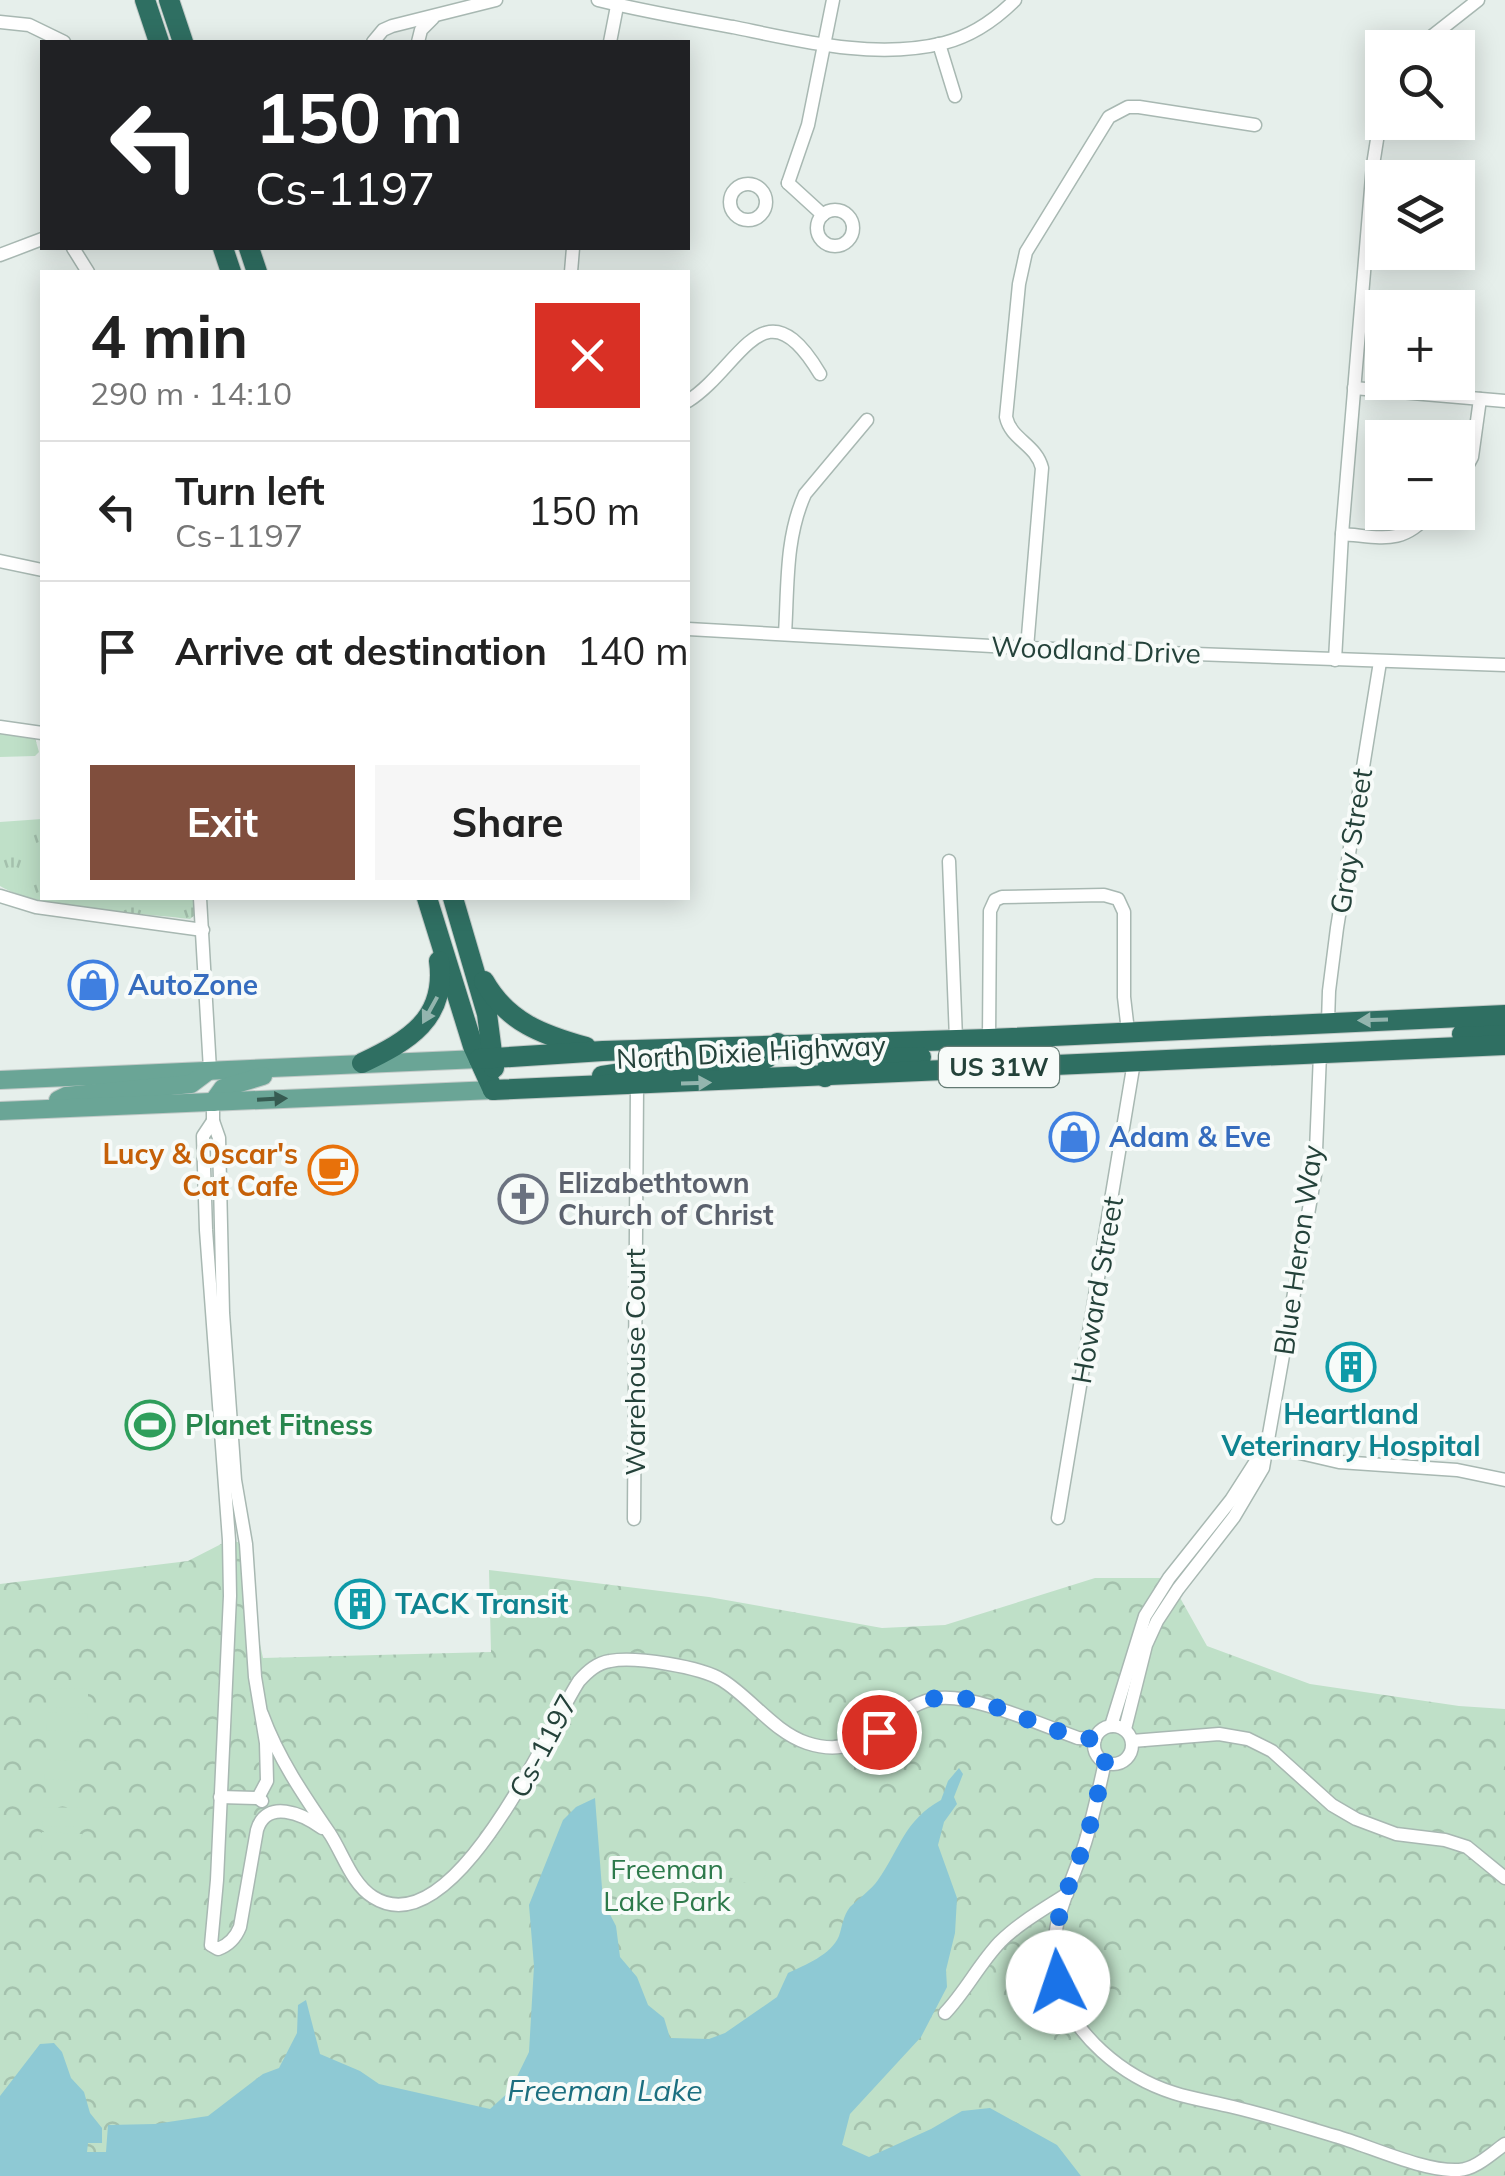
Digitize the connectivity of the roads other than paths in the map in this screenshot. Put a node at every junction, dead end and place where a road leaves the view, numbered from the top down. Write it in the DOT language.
graph roads {
  1 [pos="145,0"];
  2 [pos="168,0"];
  3 [pos="496,0"];
  4 [pos="598,0"];
  5 [pos="832,0"];
  6 [pos="1015,0"];
  7 [pos="1478,0"];
  8 [pos="618,2"];
  9 [pos="440,14"];
  10 [pos="0,22"];
  11 [pos="1440,30"];
  12 [pos="60,40"];
  13 [pos="158,40"];
  14 [pos="182,40"];
  15 [pos="375,40"];
  16 [pos="419,40"];
  17 [pos="610,40"];
  18 [pos="825,44"];
  19 [pos="939,44"];
  20 [pos="956,96"];
  21 [pos="1256,125"];
  22 [pos="1377,140"];
  23 [pos="788,183"];
  24 [pos="764,193"];
  25 [pos="823,215"];
  26 [pos="40,241"];
  27 [pos="0,255"];
  28 [pos="820,374"];
  29 [pos="1354,388"];
  30 [pos="690,399"];
  31 [pos="1480,399"];
  32 [pos="1505,401"];
  33 [pos="867,420"];
  34 [pos="1475,436"];
  35 [pos="1414,530"];
  36 [pos="1342,534"];
  37 [pos="0,561"];
  38 [pos="40,570"];
  39 [pos="690,629"];
  40 [pos="785,634"];
  41 [pos="1026,648"];
  42 [pos="1335,660"];
  43 [pos="1380,662"];
  44 [pos="1505,665"];
  45 [pos="0,727"];
  46 [pos="40,733"];
  47 [pos="949,861"];
  48 [pos="0,896"];
  49 [pos="200,900"];
  50 [pos="427,900"];
  51 [pos="454,900"];
  52 [pos="435,924"];
  53 [pos="202,930"];
  54 [pos="465,932"];
  55 [pos="1505,1015"];
  56 [pos="1328,1022"];
  57 [pos="1128,1031"];
  58 [pos="1505,1031"];
  59 [pos="1040,1036"];
  60 [pos="989,1038"];
  61 [pos="956,1039"];
  62 [pos="778,1044"];
  63 [pos="1505,1045"];
  64 [pos="603,1051"];
  65 [pos="1320,1054"];
  66 [pos="487,1058"];
  67 [pos="1134,1062"];
  68 [pos="358,1063"];
  69 [pos="965,1068"];
  70 [pos="210,1070"];
  71 [pos="88,1076"];
  72 [pos="826,1077"];
  73 [pos="0,1080"];
  74 [pos="636,1086"];
  75 [pos="0,1088"];
  76 [pos="584,1088"];
  77 [pos="493,1090"];
  78 [pos="52,1108"];
  79 [pos="0,1111"];
  80 [pos="213,1111"];
  81 [pos="1266,1445"];
  82 [pos="1505,1480"];
  83 [pos="1058,1518"];
  84 [pos="634,1519"];
  85 [pos="262,1714"];
  86 [pos="1123,1732"];
  87 [pos="1095,1739"];
  88 [pos="1105,1762"];
  89 [pos="220,1797"];
  90 [pos="258,1798"];
  91 [pos="272,1811"];
  92 [pos="330,1835"];
  93 [pos="1505,1878"];
  94 [pos="1066,1894"];
  95 [pos="945,2013"];
  96 [pos="1505,2144"];
  97 [pos="1470,2172"];
  1 -- 13 [label="highway"];
  2 -- 14 [label="highway"];
  3 -- 9 [label="street"];
  4 -- 8 [label="street"];
  5 -- 18 [label="street"];
  6 -- 19 [label="street"];
  7 -- 11 [label="street"];
  8 -- 17 [label="street"];
  8 -- 18 [label="street"];
  9 -- 15 [label="street"];
  9 -- 16 [label="street"];
  10 -- 12 [label="street"];
  18 -- 19 [label="street"];
  18 -- 23 [label="street"];
  19 -- 20 [label="street"];
  21 -- 41 [label="street"];
  22 -- 29 [label="street"];
  23 -- 24 [label="street"];
  23 -- 25 [label="street"];
  26 -- 27 [label="street"];
  28 -- 30 [label="street"];
  29 -- 31 [label="street"];
  29 -- 36 [label="street"];
  31 -- 32 [label="street"];
  31 -- 34 [label="street"];
  33 -- 40 [label="street"];
  35 -- 36 [label="street"];
  36 -- 42 [label="street"];
  37 -- 38 [label="street"];
  39 -- 40 [label="street, Woodland Drive"];
  40 -- 41 [label="street, Woodland Drive"];
  41 -- 42 [label="street, Woodland Drive"];
  42 -- 43 [label="street, Woodland Drive"];
  43 -- 44 [label="street, Woodland Drive"];
  43 -- 56 [label="street, Gray Street"];
  45 -- 46 [label="street"];
  47 -- 61 [label="street"];
  48 -- 53 [label="street"];
  49 -- 53 [label="street"];
  50 -- 52 [label="highway"];
  51 -- 54 [label="highway"];
  52 -- 66 [label="highway"];
  52 -- 68 [label="highway, one-way"];
  53 -- 70 [label="street"];
  54 -- 64 [label="highway"];
  54 -- 66 [label="highway"];
  55 -- 56 [label="highway, North Dixie Highway / US 31W, one-way"];
  56 -- 57 [label="highway, North Dixie Highway / US 31W"];
  56 -- 69 [label="highway"];
  57 -- 59 [label="highway, North Dixie Highway / US 31W"];
  57 -- 60 [label="street"];
  58 -- 65 [label="highway"];
  59 -- 60 [label="highway, North Dixie Highway / US 31W"];
  59 -- 72 [label="highway"];
  60 -- 61 [label="highway, North Dixie Highway / US 31W"];
  61 -- 62 [label="highway, North Dixie Highway / US 31W"];
  62 -- 64 [label="highway, North Dixie Highway / US 31W"];
  62 -- 76 [label="highway"];
  63 -- 65 [label="highway, North Dixie Highway / US 31W"];
  64 -- 66 [label="highway, US 31W"];
  65 -- 67 [label="highway, North Dixie Highway / US 31W"];
  65 -- 81 [label="street, Blue Heron Way"];
  66 -- 68 [label="main road, US 31W"];
  66 -- 77 [label="highway"];
  67 -- 69 [label="highway, North Dixie Highway / US 31W"];
  67 -- 83 [label="street, Howard Street"];
  68 -- 70 [label="main road, US 31W"];
  68 -- 80 [label="main road"];
  69 -- 72 [label="highway, North Dixie Highway / US 31W"];
  70 -- 71 [label="main road, US 31W"];
  70 -- 78 [label="main road"];
  71 -- 73 [label="main road, US 31W"];
  71 -- 75 [label="main road"];
  74 -- 72 [label="highway, North Dixie Highway / US 31W, one-way"];
  74 -- 76 [label="highway, North Dixie Highway / US 31W"];
  74 -- 84 [label="street, Warehouse Court"];
  76 -- 77 [label="highway, North Dixie Highway / US 31W"];
  80 -- 77 [label="main road, North Dixie Highway / US 31W, one-way"];
  78 -- 79 [label="main road, North Dixie Highway / US 31W"];
  78 -- 80 [label="main road, North Dixie Highway / US 31W"];
  80 -- 85 [label="street"];
  80 -- 89 [label="street"];
  81 -- 82 [label="street"];
  81 -- 86 [label="street, Blue Heron Way"];
  85 -- 90 [label="street"];
  85 -- 92 [label="street, Cs-1197"];
  86 -- 87 [label="street"];
  86 -- 88 [label="street"];
  86 -- 93 [label="street"];
  87 -- 88 [label="street"];
  87 -- 92 [label="street, Cs-1197"];
  88 -- 94 [label="street"];
  89 -- 90 [label="street"];
  89 -- 91 [label="street"];
  90 -- 91 [label="street"];
  91 -- 92 [label="street"];
  94 -- 95 [label="street"];
  94 -- 97 [label="street"];
  96 -- 97 [label="street"];
}
